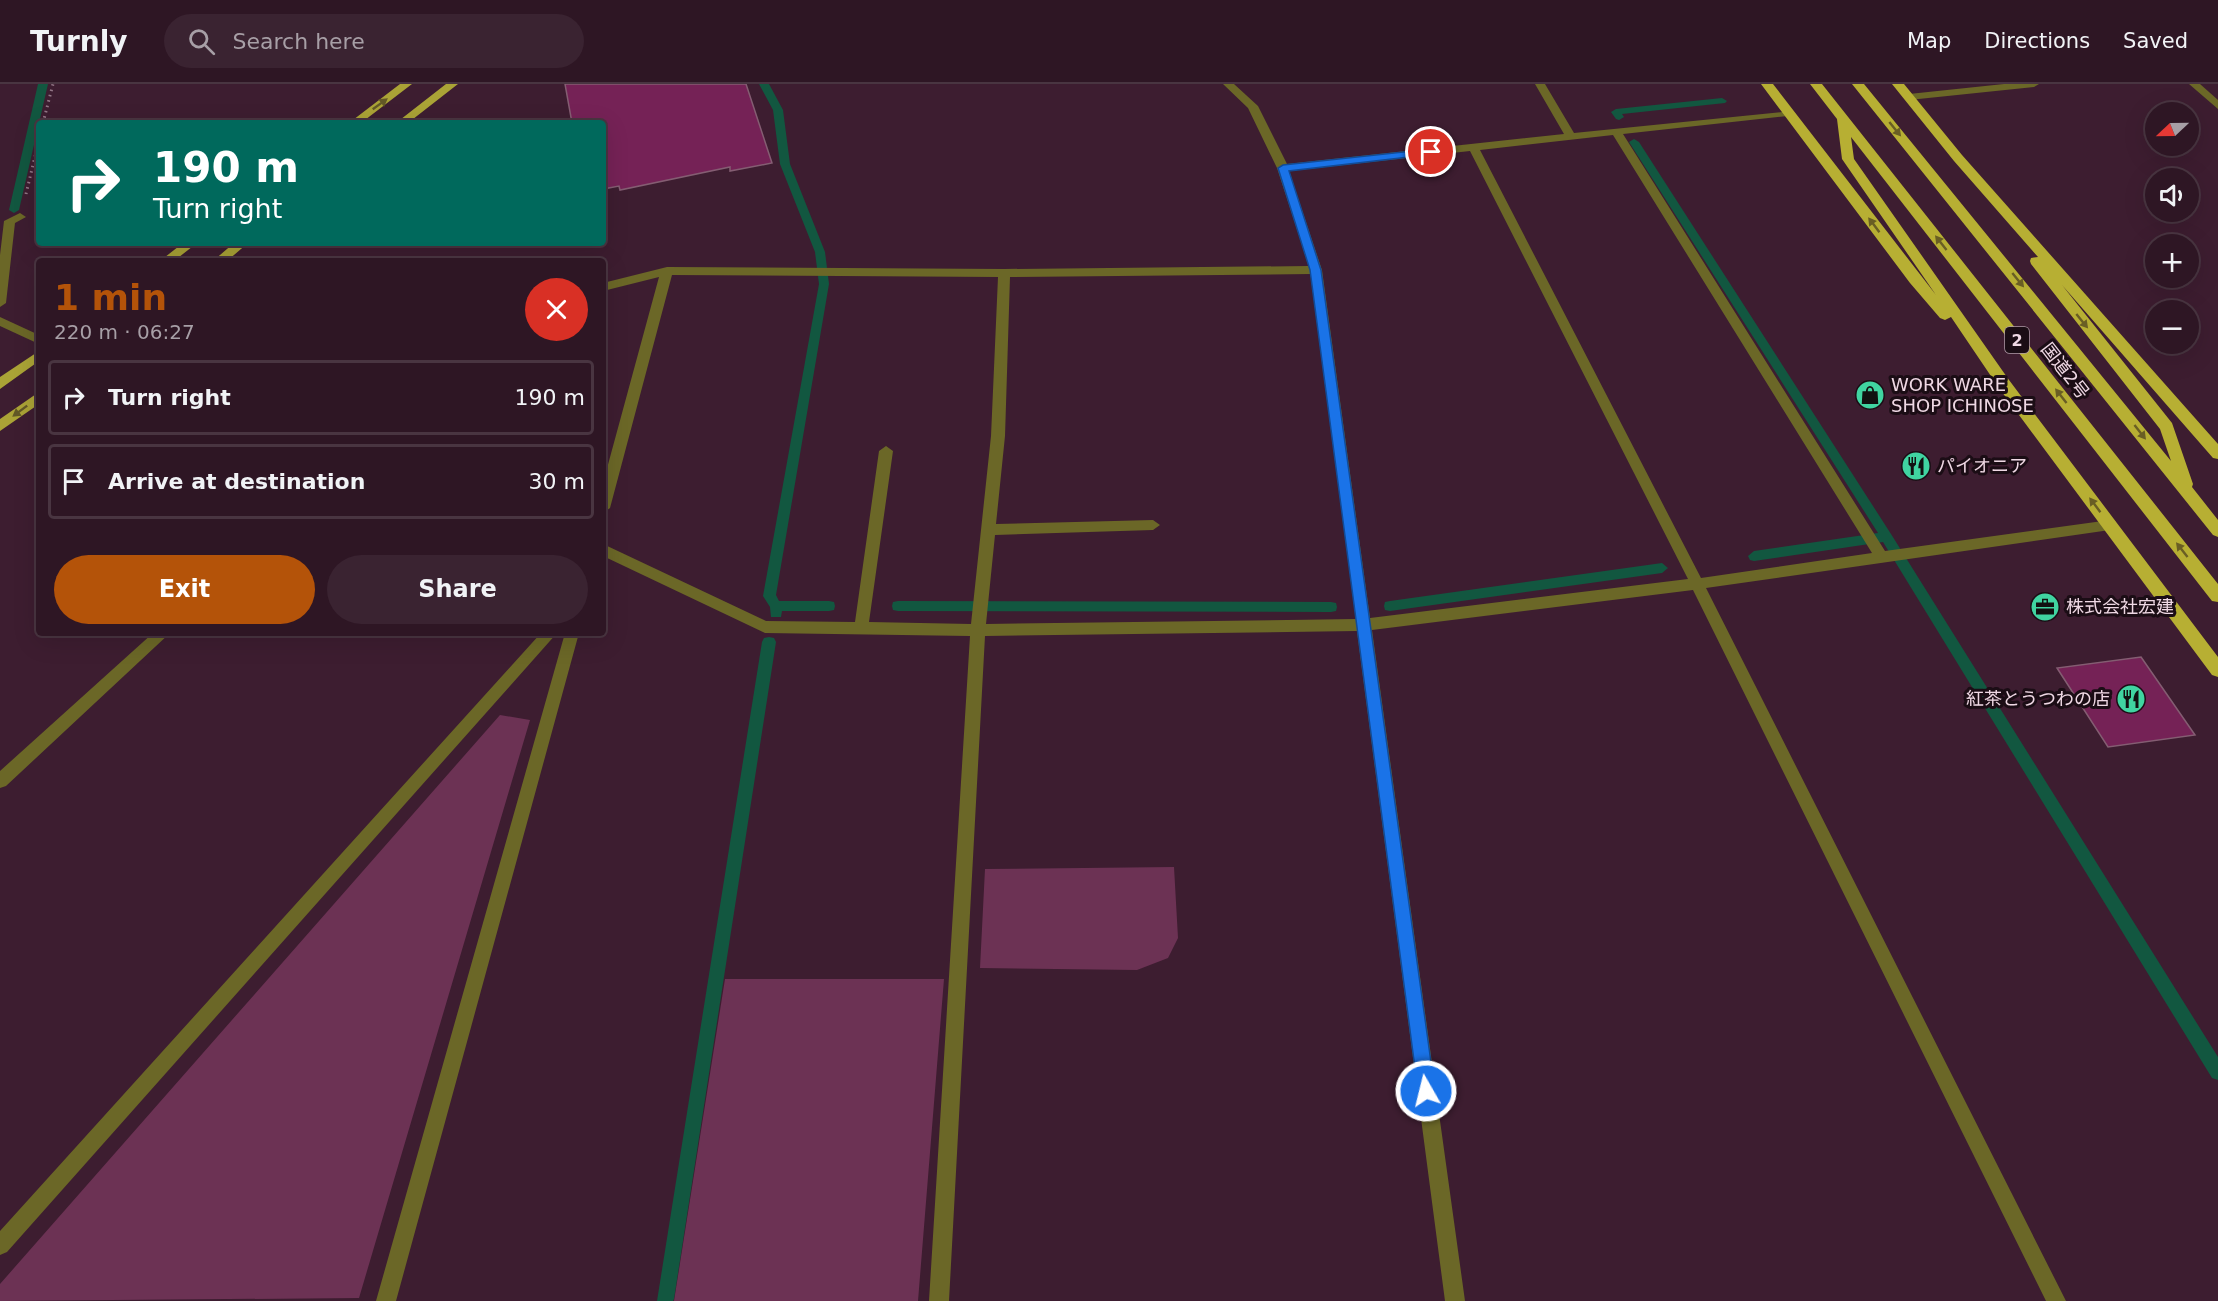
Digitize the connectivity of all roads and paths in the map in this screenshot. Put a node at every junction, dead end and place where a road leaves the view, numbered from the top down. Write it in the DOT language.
graph roads {
  1 [pos="53,84"];
  2 [pos="407,84"];
  3 [pos="453,84"];
  4 [pos="1228,84"];
  5 [pos="1540,84"];
  6 [pos="1767,84"];
  7 [pos="1816,84"];
  8 [pos="1858,84"];
  9 [pos="1898,84"];
  10 [pos="2034,84"];
  11 [pos="2194,84"];
  12 [pos="1909,97"];
  13 [pos="2218,106"];
  14 [pos="1788,113"];
  15 [pos="1843,118"];
  16 [pos="44,120"];
  17 [pos="358,120"];
  18 [pos="405,120"];
  19 [pos="1617,133"];
  20 [pos="1572,138"];
  21 [pos="36,148"];
  22 [pos="1474,148"];
  23 [pos="1958,158"];
  24 [pos="1283,168"];
  25 [pos="10,219"];
  26 [pos="187,246"];
  27 [pos="238,246"];
  28 [pos="170,258"];
  29 [pos="223,258"];
  30 [pos="1316,270"];
  31 [pos="667,271"];
  32 [pos="1004,273"];
  33 [pos="606,286"];
  34 [pos="0,303"];
  35 [pos="0,321"];
  36 [pos="36,339"];
  37 [pos="36,357"];
  38 [pos="0,384"];
  39 [pos="2004,384"];
  40 [pos="36,399"];
  41 [pos="0,426"];
  42 [pos="886,451"];
  43 [pos="2218,454"];
  44 [pos="2190,495"];
  45 [pos="606,497"];
  46 [pos="1153,525"];
  47 [pos="2110,525"];
  48 [pos="988,530"];
  49 [pos="2218,531"];
  50 [pos="606,551"];
  51 [pos="1892,557"];
  52 [pos="1697,584"];
  53 [pos="2218,596"];
  54 [pos="1363,625"];
  55 [pos="861,628"];
  56 [pos="978,630"];
  57 [pos="160,636"];
  58 [pos="547,636"];
  59 [pos="571,636"];
  60 [pos="2218,670"];
  61 [pos="0,781"];
  62 [pos="0,1245"];
  63 [pos="386,1301"];
  64 [pos="939,1301"];
  65 [pos="1455,1301"];
  66 [pos="2056,1301"];
  1 -- 16 [label="path"];
  17 -- 2 [label="main road, one-way"];
  3 -- 18 [label="main road"];
  4 -- 24 [label="street"];
  5 -- 20 [label="street"];
  6 -- 14 [label="highway"];
  7 -- 15 [label="highway, 国道2号 / 2"];
  8 -- 44 [label="highway, 国道2号 / 2, one-way"];
  9 -- 12 [label="highway, 2"];
  10 -- 12 [label="street"];
  11 -- 13 [label="street"];
  12 -- 23 [label="highway, 2"];
  14 -- 19 [label="street"];
  39 -- 14 [label="highway, one-way"];
  15 -- 39 [label="highway"];
  53 -- 15 [label="highway, 国道2号 / 2, one-way"];
  19 -- 20 [label="street"];
  19 -- 51 [label="street"];
  20 -- 22 [label="street"];
  21 -- 25 [label="path"];
  22 -- 24 [label="street"];
  22 -- 52 [label="street"];
  23 -- 43 [label="highway, 2"];
  23 -- 44 [label="highway, 2, one-way"];
  24 -- 30 [label="street"];
  25 -- 34 [label="street"];
  26 -- 28 [label="main road"];
  27 -- 29 [label="main road"];
  30 -- 32 [label="street"];
  30 -- 54 [label="street"];
  31 -- 32 [label="street"];
  31 -- 33 [label="street"];
  31 -- 45 [label="street"];
  32 -- 48 [label="street"];
  35 -- 36 [label="street"];
  37 -- 38 [label="main road"];
  47 -- 39 [label="highway, one-way"];
  40 -- 41 [label="main road, one-way"];
  42 -- 55 [label="street"];
  44 -- 49 [label="highway, 国道2号 / 2"];
  46 -- 48 [label="street"];
  47 -- 51 [label="street"];
  47 -- 60 [label="highway"];
  48 -- 56 [label="street"];
  50 -- 55 [label="street"];
  51 -- 52 [label="street"];
  52 -- 54 [label="street"];
  52 -- 66 [label="street"];
  54 -- 56 [label="street"];
  54 -- 65 [label="street"];
  55 -- 56 [label="street"];
  56 -- 64 [label="street"];
  57 -- 61 [label="street"];
  58 -- 62 [label="street"];
  59 -- 63 [label="street"];
}
